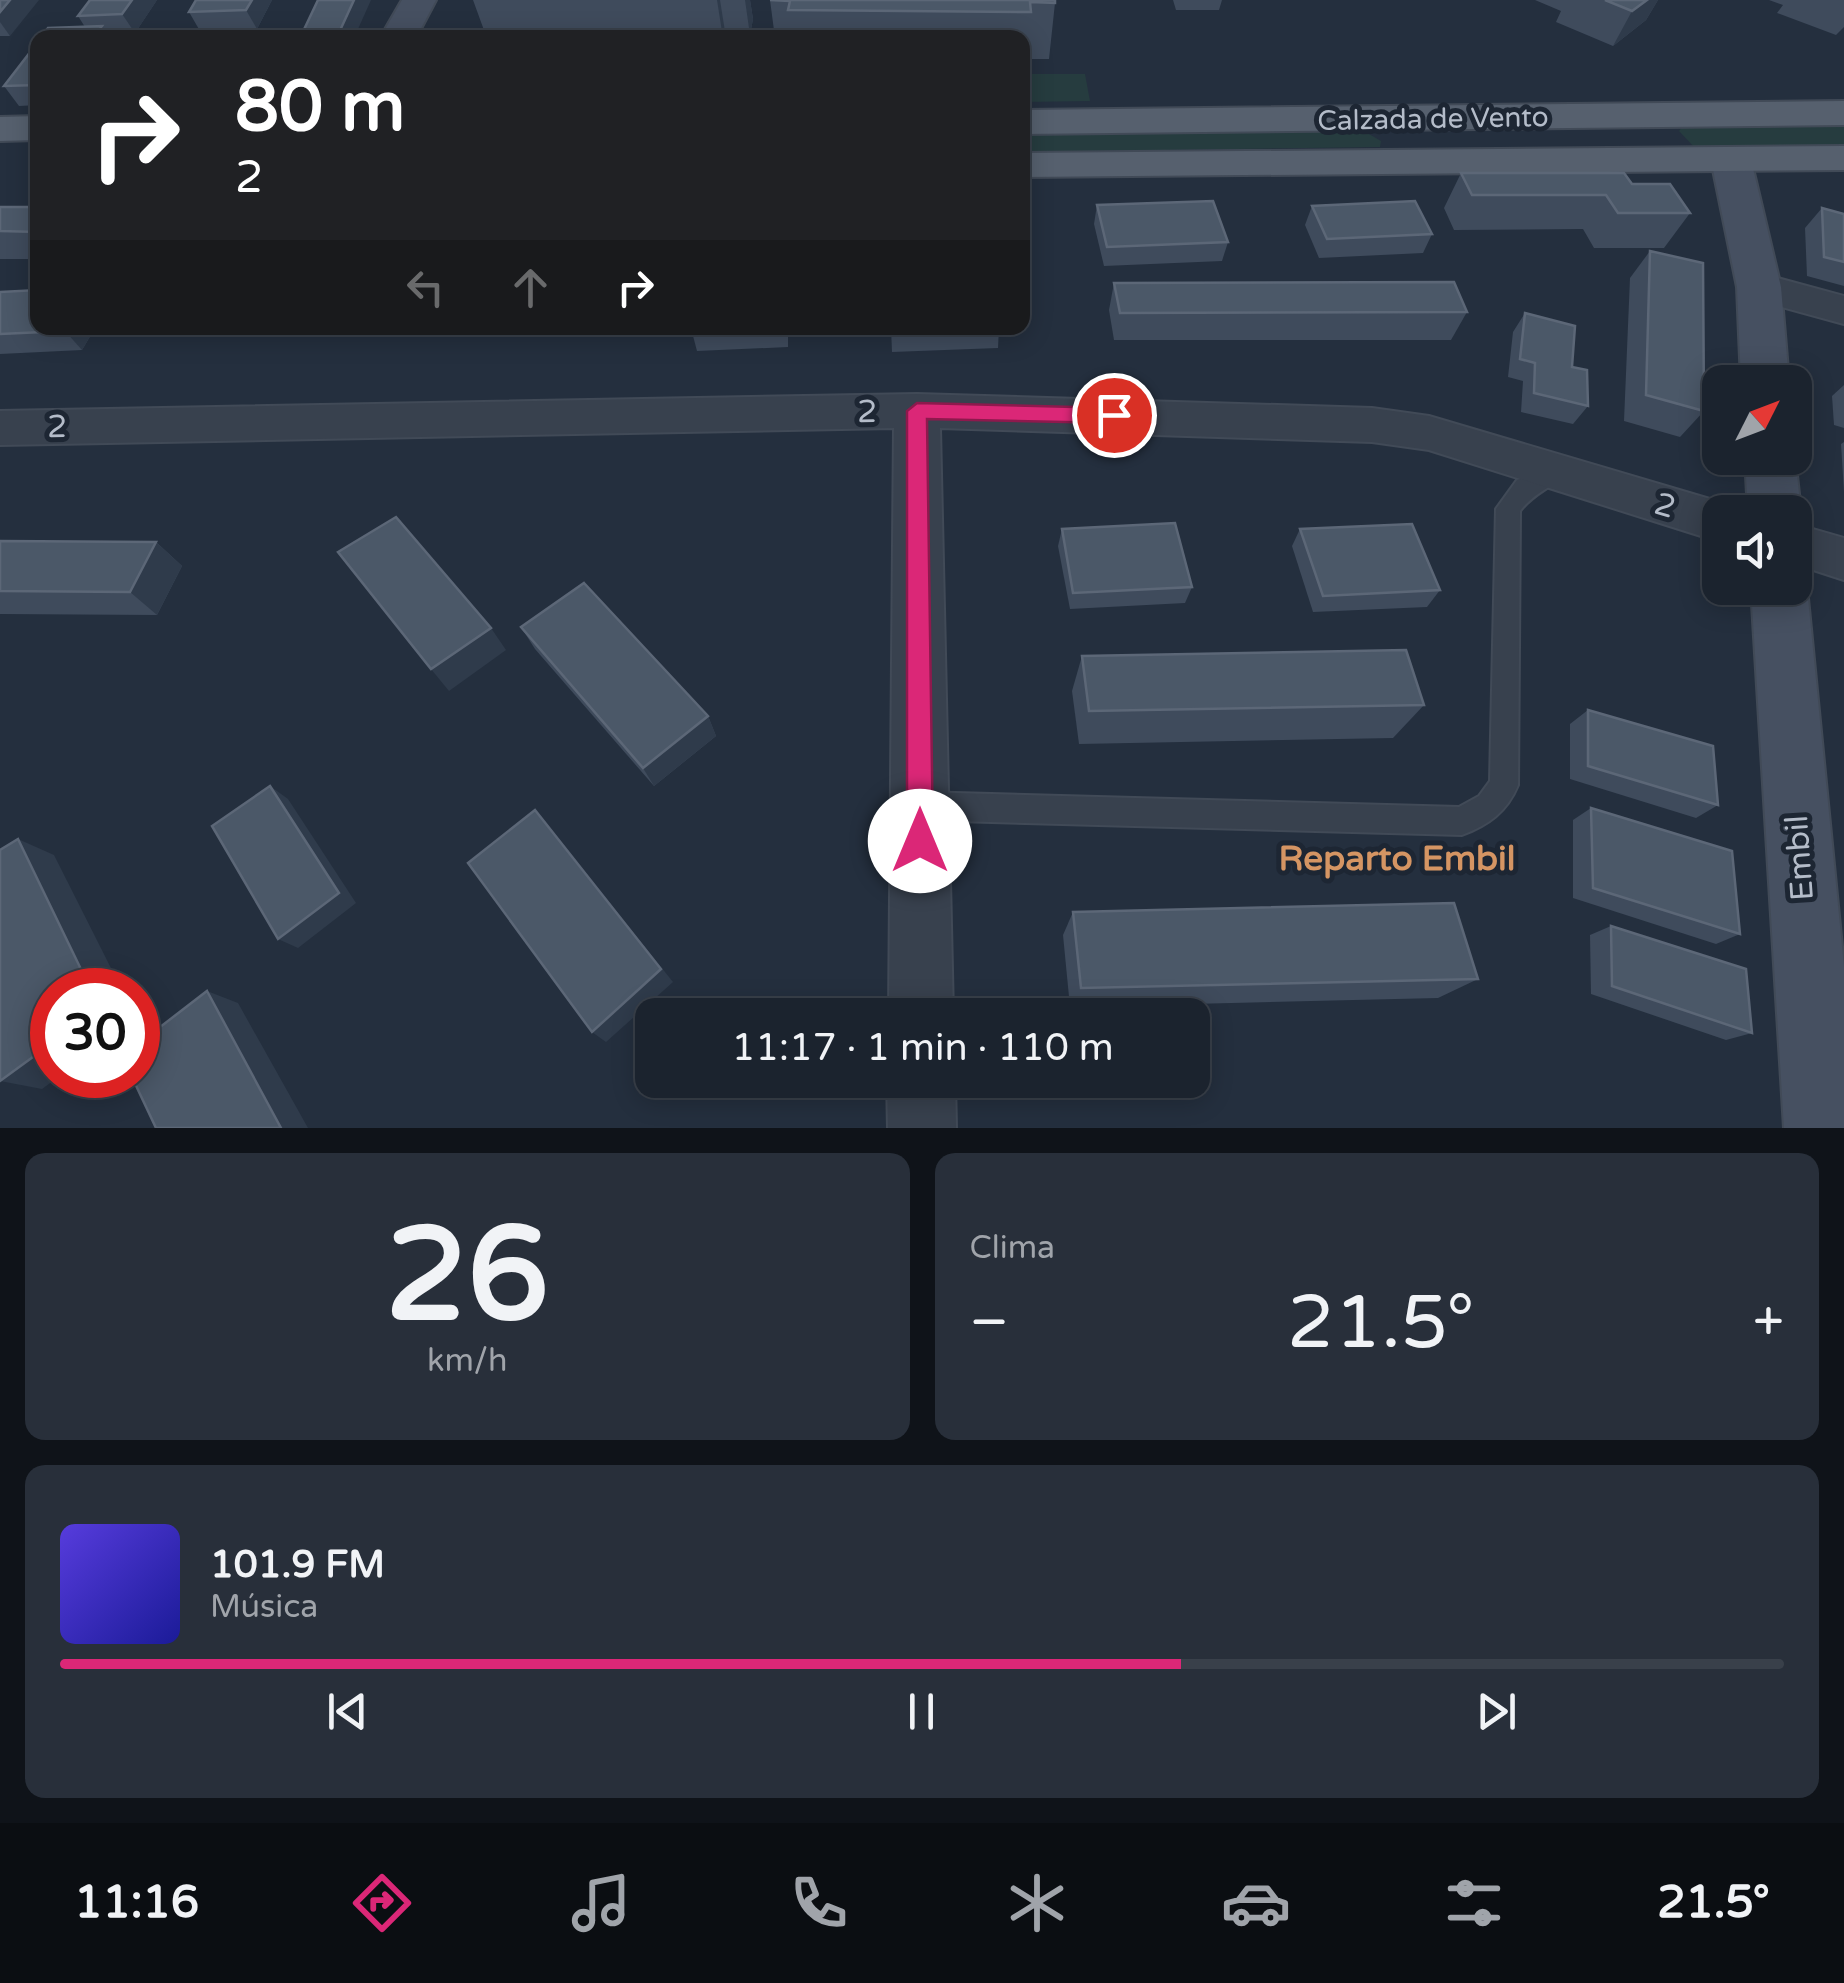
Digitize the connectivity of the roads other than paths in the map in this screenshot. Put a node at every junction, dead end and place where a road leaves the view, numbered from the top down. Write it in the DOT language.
graph roads {
  1 [pos="419,0"];
  2 [pos="402,30"];
  3 [pos="1844,113"];
  4 [pos="1654,117"];
  5 [pos="1385,120"];
  6 [pos="1030,122"];
  7 [pos="0,128"];
  8 [pos="30,128"];
  9 [pos="1689,158"];
  10 [pos="1844,158"];
  11 [pos="1402,160"];
  12 [pos="1030,164"];
  13 [pos="1734,174"];
  14 [pos="1759,287"];
  15 [pos="1844,310"];
  16 [pos="1764,365"];
  17 [pos="917,411"];
  18 [pos="0,428"];
  19 [pos="1552,473"];
  20 [pos="1702,517"];
  21 [pos="1812,549"];
  22 [pos="1844,559"];
  23 [pos="1781,605"];
  24 [pos="920,806"];
  25 [pos="1823,892"];
  26 [pos="921,998"];
  27 [pos="922,1098"];
  28 [pos="922,1128"];
  29 [pos="1822,1128"];
  1 -- 2 [label="street"];
  3 -- 4 [label="main road, Calzada de Vento"];
  4 -- 5 [label="main road, Calzada de Vento"];
  4 -- 9 [label="main road"];
  5 -- 6 [label="main road, Calzada de Vento"];
  5 -- 11 [label="main road"];
  7 -- 8 [label="main road"];
  9 -- 11 [label="main road, Calzada de Vento"];
  9 -- 13 [label="street"];
  10 -- 13 [label="main road"];
  11 -- 12 [label="main road, Calzada de Vento"];
  13 -- 14 [label="street"];
  14 -- 15 [label="street"];
  14 -- 16 [label="street"];
  17 -- 18 [label="street, 2"];
  17 -- 19 [label="street, 2"];
  17 -- 24 [label="street"];
  19 -- 20 [label="street, 2"];
  19 -- 24 [label="lane"];
  21 -- 22 [label="street"];
  23 -- 25 [label="street, Embil"];
  24 -- 26 [label="street"];
  25 -- 29 [label="street, Embil"];
  27 -- 28 [label="street"];
}
